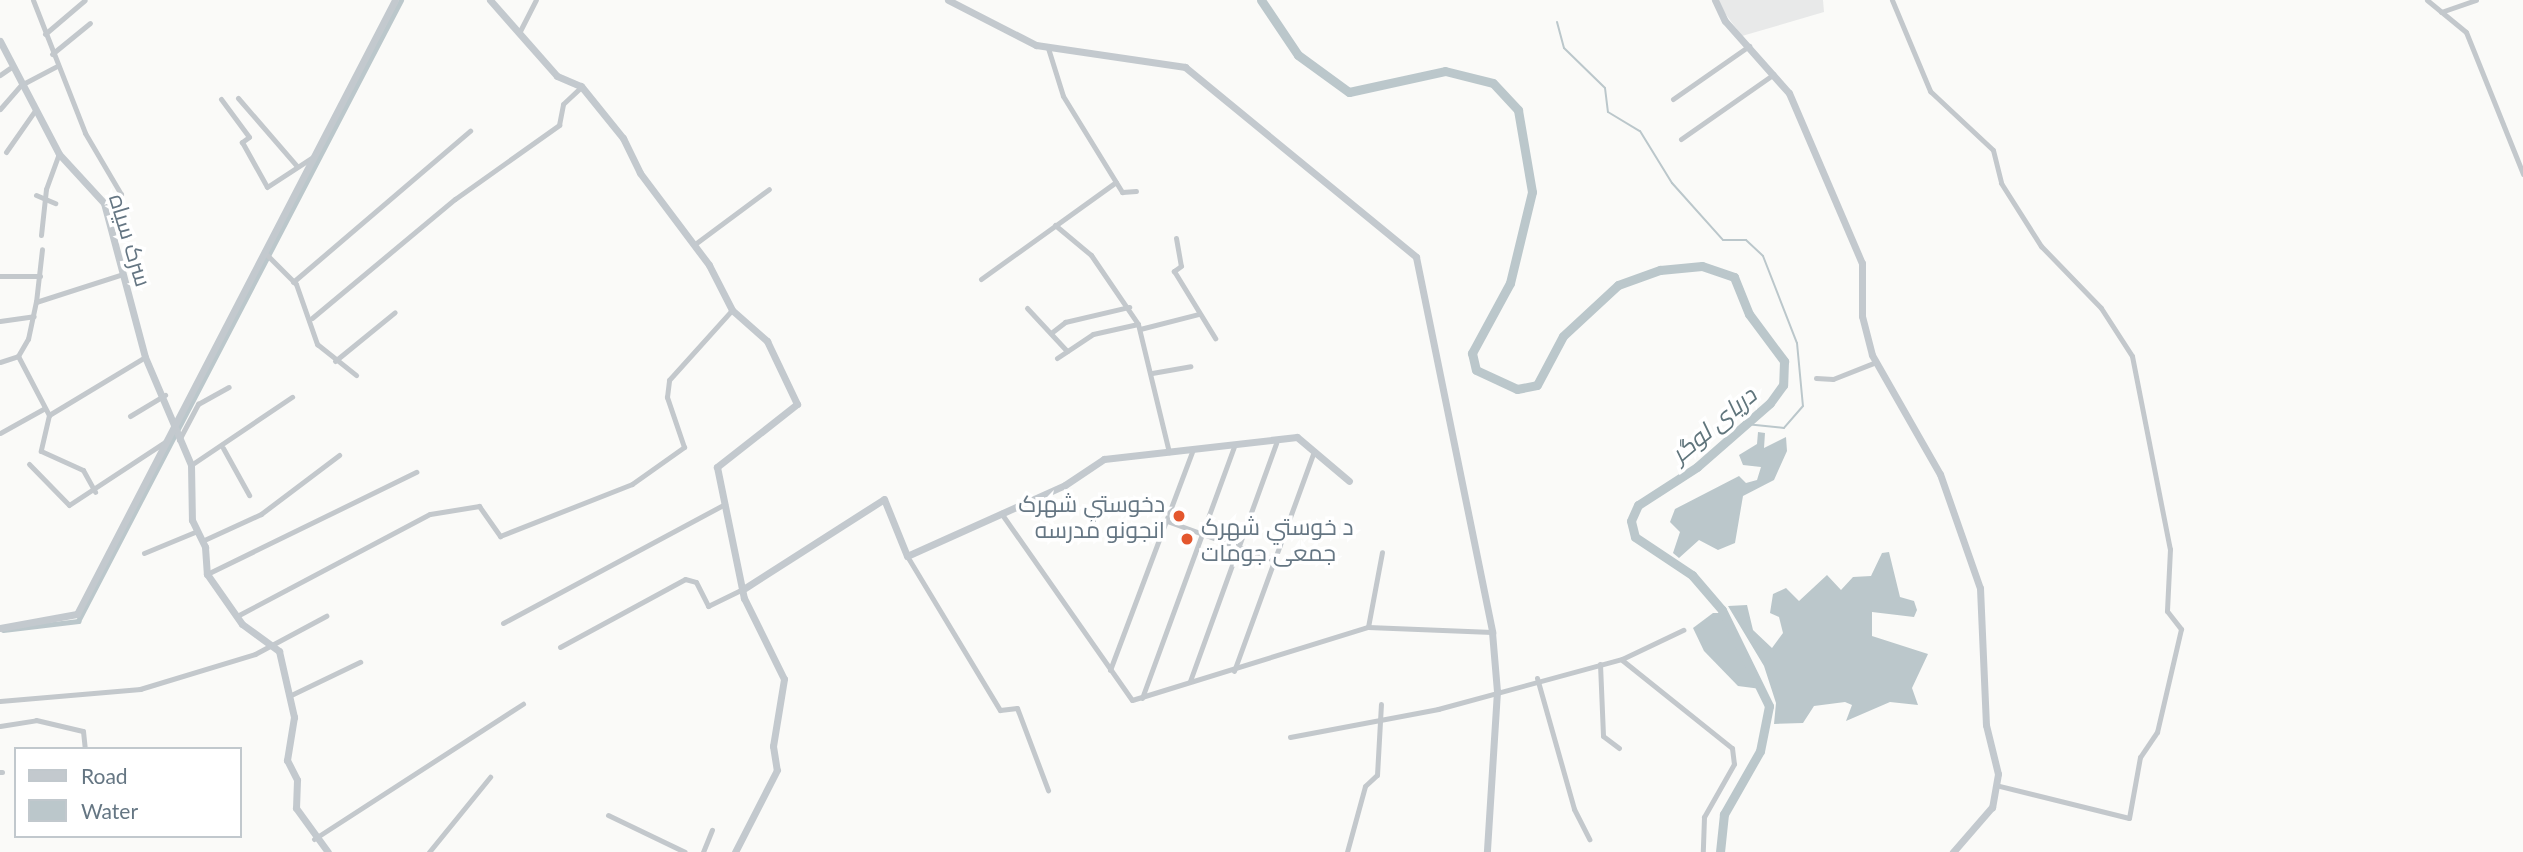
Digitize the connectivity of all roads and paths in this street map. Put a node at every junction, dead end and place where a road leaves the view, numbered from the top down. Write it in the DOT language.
graph roads {
  1 [pos="33,0"];
  2 [pos="85,0"];
  3 [pos="396,0"];
  4 [pos="490,0"];
  5 [pos="536,0"];
  6 [pos="948,0"];
  7 [pos="1715,0"];
  8 [pos="1892,0"];
  9 [pos="2427,0"];
  10 [pos="2476,0"];
  11 [pos="2465,2"];
  12 [pos="2441,12"];
  13 [pos="90,23"];
  14 [pos="520,31"];
  15 [pos="45,34"];
  16 [pos="0,41"];
  17 [pos="1749,46"];
  18 [pos="1048,48"];
  19 [pos="52,54"];
  20 [pos="57,66"];
  21 [pos="10,68"];
  22 [pos="1774,74"];
  23 [pos="0,75"];
  24 [pos="21,85"];
  25 [pos="582,87"];
  26 [pos="221,99"];
  27 [pos="237,99"];
  28 [pos="1673,99"];
  29 [pos="38,106"];
  30 [pos="0,109"];
  31 [pos="470,131"];
  32 [pos="1681,139"];
  33 [pos="6,152"];
  34 [pos="59,154"];
  35 [pos="313,157"];
  36 [pos="296,165"];
  37 [pos="2523,174"];
  38 [pos="1116,182"];
  39 [pos="769,188"];
  40 [pos="1136,191"];
  41 [pos="36,194"];
  42 [pos="52,201"];
  43 [pos="1055,225"];
  44 [pos="112,231"];
  45 [pos="41,236"];
  46 [pos="1176,238"];
  47 [pos="695,244"];
  48 [pos="41,249"];
  49 [pos="267,253"];
  50 [pos="123,274"];
  51 [pos="0,276"];
  52 [pos="40,276"];
  53 [pos="981,279"];
  54 [pos="293,282"];
  55 [pos="36,302"];
  56 [pos="1129,307"];
  57 [pos="1027,308"];
  58 [pos="732,310"];
  59 [pos="395,312"];
  60 [pos="1199,314"];
  61 [pos="34,316"];
  62 [pos="312,318"];
  63 [pos="0,321"];
  64 [pos="1139,326"];
  65 [pos="1051,332"];
  66 [pos="1215,338"];
  67 [pos="1067,351"];
  68 [pos="18,356"];
  69 [pos="145,357"];
  70 [pos="1057,358"];
  71 [pos="335,361"];
  72 [pos="0,362"];
  73 [pos="1876,362"];
  74 [pos="1190,366"];
  75 [pos="1152,373"];
  76 [pos="356,375"];
  77 [pos="1816,378"];
  78 [pos="229,387"];
  79 [pos="165,395"];
  80 [pos="292,397"];
  81 [pos="45,408"];
  82 [pos="49,415"];
  83 [pos="130,416"];
  84 [pos="0,433"];
  85 [pos="175,436"];
  86 [pos="1276,443"];
  87 [pos="1234,447"];
  88 [pos="223,448"];
  89 [pos="1193,449"];
  90 [pos="1314,451"];
  91 [pos="1170,452"];
  92 [pos="339,455"];
  93 [pos="29,464"];
  94 [pos="191,466"];
  95 [pos="416,472"];
  96 [pos="1349,481"];
  97 [pos="95,492"];
  98 [pos="249,495"];
  99 [pos="725,504"];
  100 [pos="1000,511"];
  101 [pos="1167,521"];
  102 [pos="195,532"];
  103 [pos="1202,534"];
  104 [pos="202,541"];
  105 [pos="1238,547"];
  106 [pos="1382,552"];
  107 [pos="144,553"];
  108 [pos="907,556"];
  109 [pos="1274,559"];
  110 [pos="207,574"];
  111 [pos="744,588"];
  112 [pos="237,616"];
  113 [pos="327,616"];
  114 [pos="503,623"];
  115 [pos="1368,627"];
  116 [pos="0,628"];
  117 [pos="1683,630"];
  118 [pos="1492,632"];
  119 [pos="272,644"];
  120 [pos="560,647"];
  121 [pos="1613,660"];
  122 [pos="360,662"];
  123 [pos="1600,664"];
  124 [pos="1110,670"];
  125 [pos="1234,671"];
  126 [pos="1537,678"];
  127 [pos="1190,681"];
  128 [pos="1497,691"];
  129 [pos="289,696"];
  130 [pos="1142,698"];
  131 [pos="0,701"];
  132 [pos="523,704"];
  133 [pos="1381,704"];
  134 [pos="1384,722"];
  135 [pos="0,726"];
  136 [pos="1290,737"];
  137 [pos="85,747"];
  138 [pos="1619,748"];
  139 [pos="490,777"];
  140 [pos="1996,785"];
  141 [pos="1048,790"];
  142 [pos="608,815"];
  143 [pos="712,830"];
  144 [pos="314,839"];
  145 [pos="1588,839"];
  146 [pos="328,852"];
  147 [pos="429,852"];
  148 [pos="685,852"];
  149 [pos="703,852"];
  150 [pos="736,852"];
  151 [pos="1347,852"];
  152 [pos="1487,852"];
  153 [pos="1703,852"];
  154 [pos="1953,852"];
  1 -- 15 [label="street"];
  2 -- 15 [label="street"];
  3 -- 35 [label="street"];
  4 -- 14 [label="street"];
  5 -- 14 [label="street"];
  6 -- 18 [label="street"];
  7 -- 17 [label="street"];
  8 -- 140 [label="street"];
  9 -- 12 [label="street"];
  10 -- 11 [label="street"];
  11 -- 12 [label="street"];
  12 -- 37 [label="street"];
  13 -- 19 [label="street"];
  14 -- 25 [label="street"];
  15 -- 19 [label="street"];
  16 -- 21 [label="street, سرک سیاه"];
  17 -- 22 [label="street"];
  17 -- 28 [label="street"];
  18 -- 38 [label="street"];
  18 -- 118 [label="street"];
  19 -- 20 [label="street"];
  20 -- 24 [label="street"];
  20 -- 44 [label="street"];
  21 -- 23 [label="street"];
  21 -- 24 [label="street, سرک سیاه"];
  22 -- 32 [label="street"];
  22 -- 73 [label="street"];
  24 -- 29 [label="street, سرک سیاه"];
  24 -- 30 [label="street"];
  25 -- 47 [label="street"];
  25 -- 62 [label="street"];
  26 -- 36 [label="street"];
  27 -- 36 [label="street"];
  29 -- 33 [label="street"];
  29 -- 34 [label="street, سرک سیاه"];
  31 -- 54 [label="street"];
  34 -- 42 [label="street"];
  34 -- 44 [label="street, سرک سیاه"];
  35 -- 36 [label="street"];
  35 -- 49 [label="street"];
  38 -- 40 [label="street"];
  38 -- 43 [label="street"];
  39 -- 47 [label="street"];
  41 -- 42 [label="street"];
  42 -- 45 [label="street"];
  43 -- 53 [label="street"];
  43 -- 56 [label="street"];
  44 -- 50 [label="street, سرک سیاه"];
  46 -- 60 [label="street"];
  47 -- 58 [label="street"];
  48 -- 52 [label="street"];
  49 -- 54 [label="street"];
  49 -- 85 [label="street"];
  50 -- 55 [label="street"];
  50 -- 69 [label="street, سرک سیاه"];
  51 -- 52 [label="street"];
  52 -- 55 [label="street"];
  54 -- 62 [label="street"];
  55 -- 61 [label="street"];
  56 -- 64 [label="street"];
  56 -- 65 [label="street"];
  57 -- 65 [label="street"];
  58 -- 99 [label="street"];
  58 -- 112 [label="street"];
  59 -- 71 [label="street"];
  60 -- 64 [label="street"];
  60 -- 66 [label="street"];
  61 -- 63 [label="street"];
  61 -- 68 [label="street"];
  62 -- 71 [label="street"];
  64 -- 67 [label="street"];
  64 -- 75 [label="street"];
  65 -- 67 [label="street"];
  67 -- 70 [label="street"];
  68 -- 72 [label="street"];
  68 -- 81 [label="street"];
  69 -- 79 [label="street, سرک سیاه"];
  69 -- 82 [label="street"];
  71 -- 76 [label="street"];
  73 -- 77 [label="street"];
  73 -- 140 [label="street"];
  74 -- 75 [label="street"];
  75 -- 91 [label="street"];
  78 -- 85 [label="street"];
  79 -- 83 [label="street"];
  79 -- 85 [label="street, سرک سیاه"];
  80 -- 88 [label="street"];
  81 -- 82 [label="street"];
  81 -- 84 [label="street"];
  82 -- 97 [label="street"];
  85 -- 94 [label="street, سرک سیاه"];
  85 -- 97 [label="street"];
  85 -- 116 [label="street"];
  86 -- 87 [label="street"];
  86 -- 90 [label="street"];
  86 -- 105 [label="street"];
  87 -- 89 [label="street"];
  87 -- 103 [label="street"];
  88 -- 94 [label="street"];
  88 -- 98 [label="street"];
  89 -- 91 [label="street"];
  89 -- 101 [label="street"];
  90 -- 96 [label="street"];
  90 -- 109 [label="street"];
  91 -- 100 [label="street"];
  92 -- 104 [label="street"];
  93 -- 97 [label="street"];
  94 -- 102 [label="street"];
  95 -- 110 [label="street"];
  99 -- 111 [label="street"];
  99 -- 114 [label="street"];
  100 -- 108 [label="street"];
  100 -- 124 [label="street"];
  101 -- 103 [label="street"];
  101 -- 124 [label="street"];
  102 -- 104 [label="street"];
  102 -- 107 [label="street"];
  103 -- 105 [label="street"];
  103 -- 130 [label="street"];
  104 -- 110 [label="street"];
  105 -- 109 [label="street"];
  105 -- 127 [label="street"];
  106 -- 115 [label="street"];
  108 -- 111 [label="street"];
  108 -- 141 [label="street"];
  109 -- 125 [label="street"];
  110 -- 112 [label="street"];
  111 -- 120 [label="street"];
  111 -- 150 [label="street"];
  112 -- 119 [label="street"];
  113 -- 119 [label="street"];
  115 -- 118 [label="street"];
  115 -- 125 [label="street"];
  117 -- 121 [label="street"];
  118 -- 128 [label="street"];
  119 -- 129 [label="street"];
  119 -- 131 [label="street"];
  121 -- 123 [label="street"];
  121 -- 153 [label="street"];
  122 -- 129 [label="street"];
  123 -- 126 [label="street"];
  123 -- 138 [label="street"];
  124 -- 130 [label="street"];
  125 -- 127 [label="street"];
  126 -- 128 [label="street"];
  126 -- 145 [label="street"];
  127 -- 130 [label="street"];
  128 -- 134 [label="street"];
  128 -- 152 [label="street"];
  129 -- 144 [label="street"];
  132 -- 144 [label="street"];
  133 -- 134 [label="street"];
  134 -- 136 [label="street"];
  134 -- 151 [label="street"];
  135 -- 137 [label="street"];
  139 -- 147 [label="street"];
  140 -- 154 [label="street"];
  142 -- 148 [label="street"];
  143 -- 149 [label="street"];
  144 -- 146 [label="street"];
}
